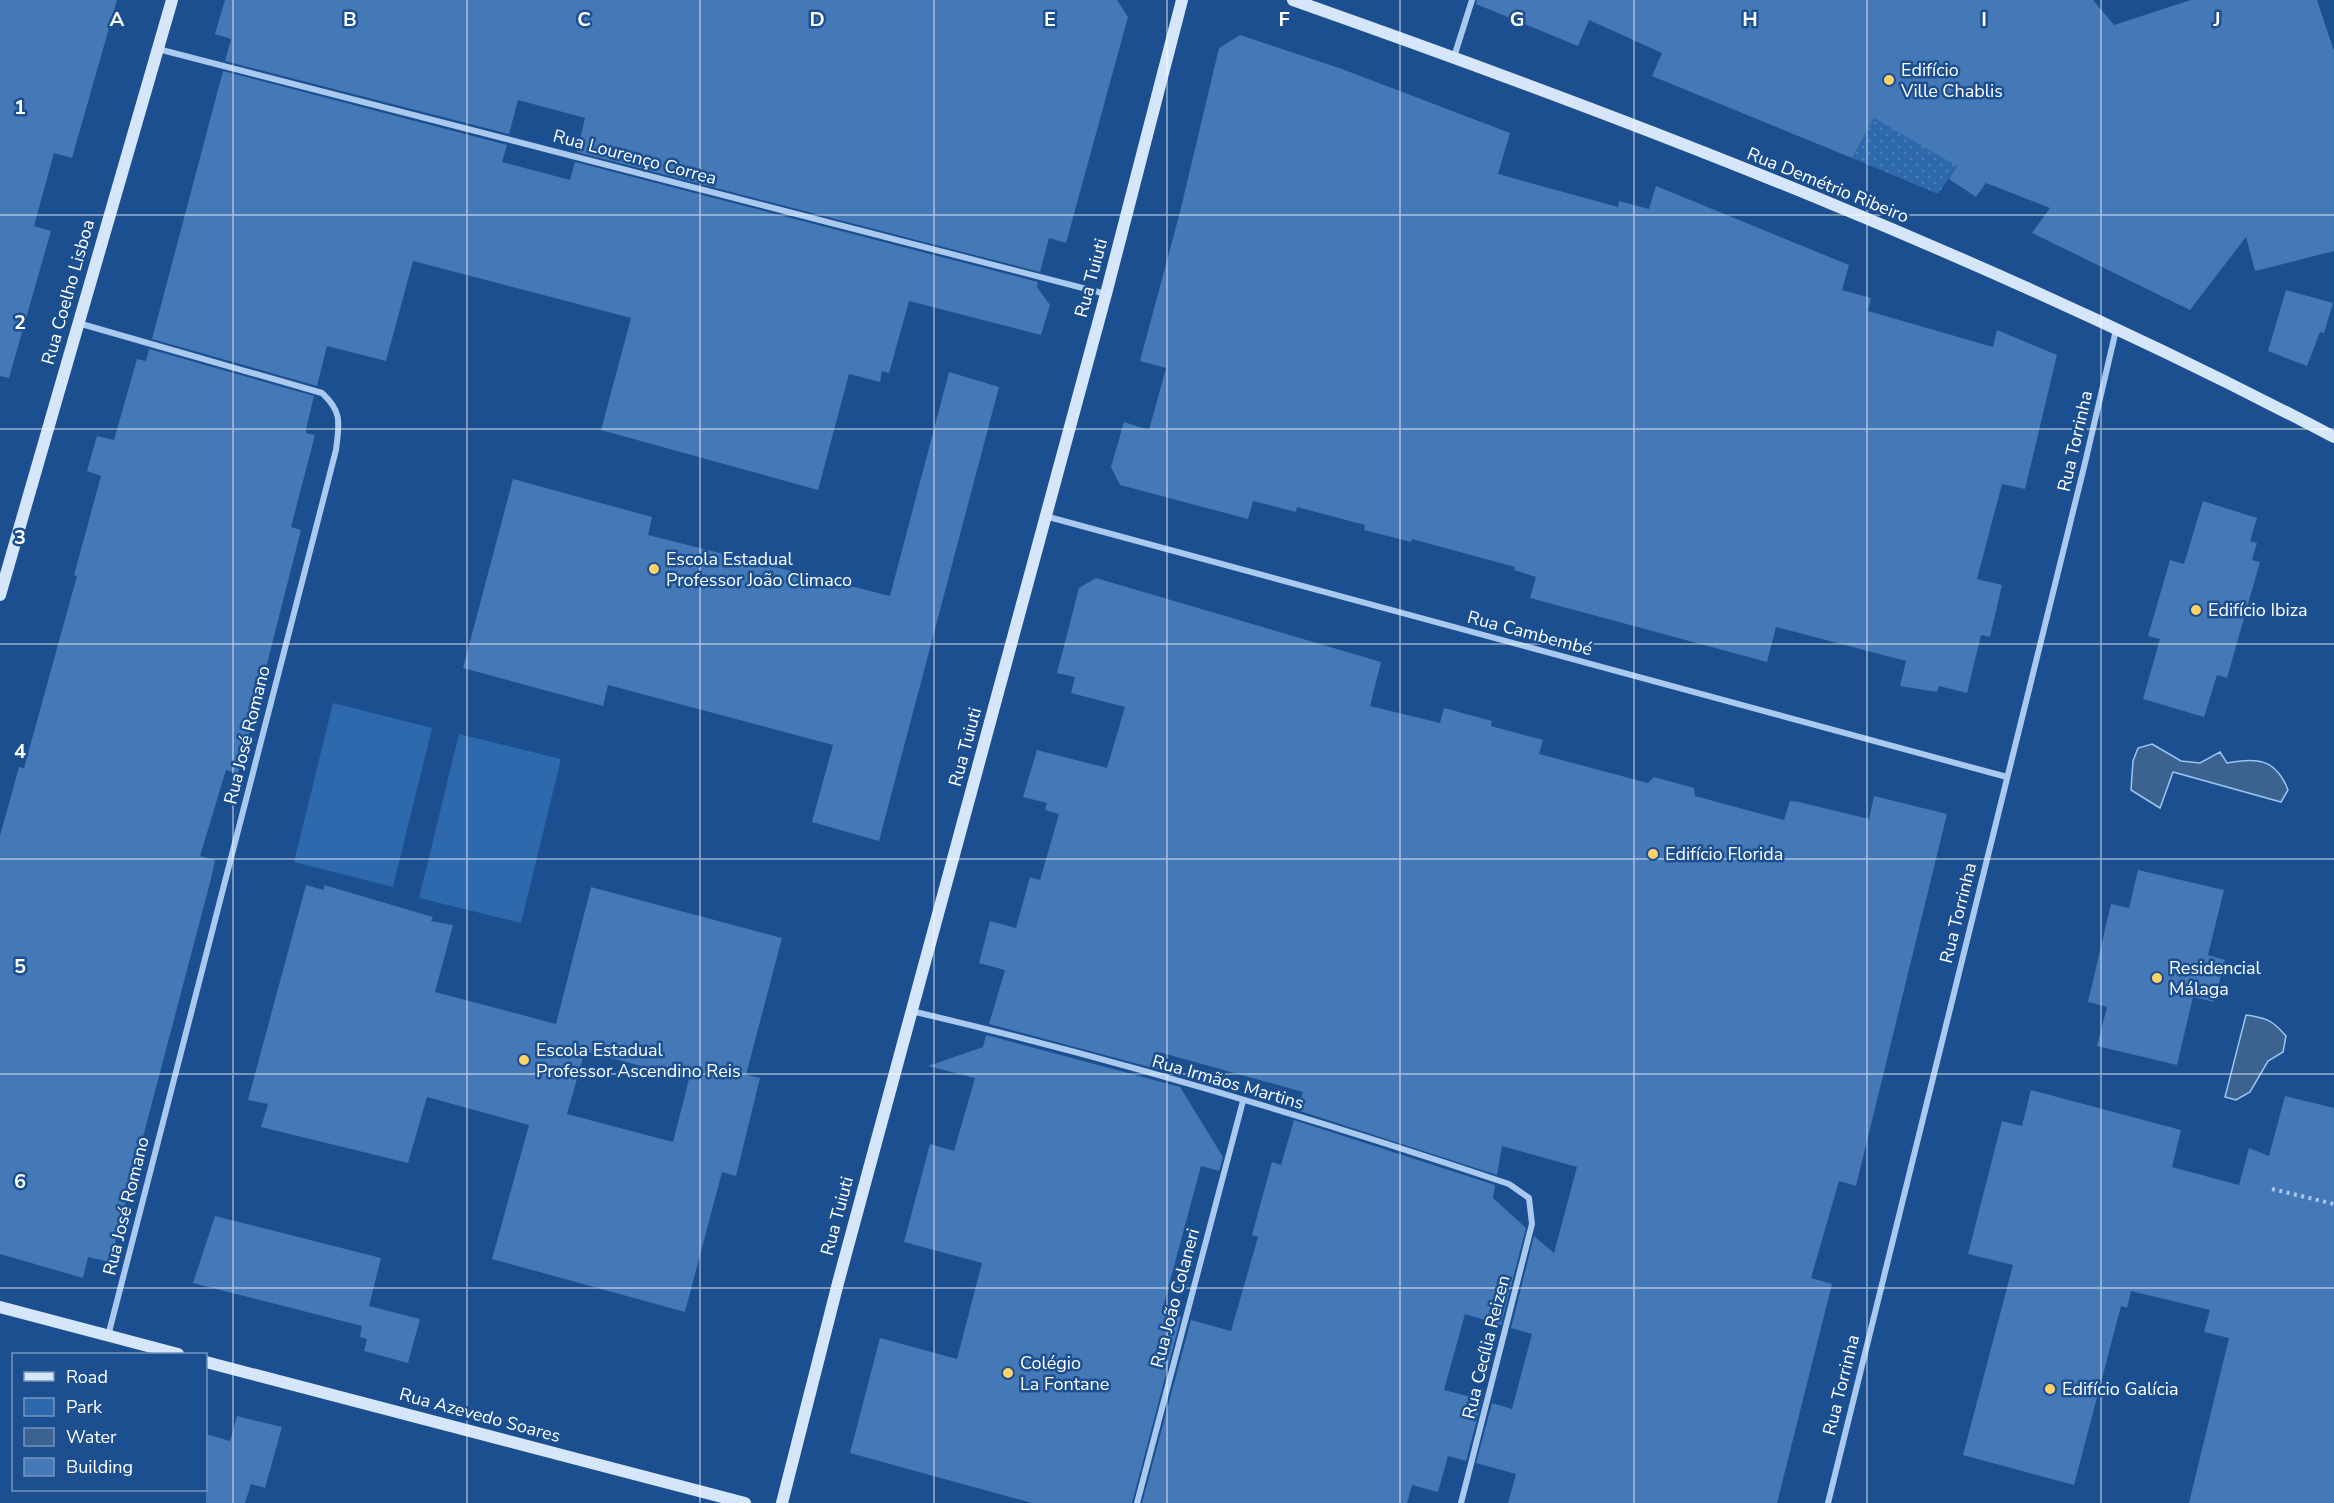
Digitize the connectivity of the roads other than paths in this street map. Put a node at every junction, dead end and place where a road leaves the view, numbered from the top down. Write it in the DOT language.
graph roads {
  1 [pos="172,0"];
  2 [pos="1182,0"];
  3 [pos="1293,0"];
  4 [pos="1472,0"];
  5 [pos="158,48"];
  6 [pos="1454,57"];
  7 [pos="1106,294"];
  8 [pos="78,322"];
  9 [pos="2116,330"];
  10 [pos="2334,437"];
  11 [pos="1045,516"];
  12 [pos="0,595"];
  13 [pos="2007,777"];
  14 [pos="911,1011"];
  15 [pos="1244,1101"];
  16 [pos="1529,1198"];
  17 [pos="0,1307"];
  18 [pos="108,1336"];
  19 [pos="174,1353"];
  20 [pos="207,1362"];
  21 [pos="745,1503"];
  22 [pos="782,1503"];
  23 [pos="1137,1503"];
  24 [pos="1461,1503"];
  25 [pos="1828,1503"];
  1 -- 5 [label="street, Rua Coelho Lisboa"];
  2 -- 7 [label="street, Rua Tuiuti"];
  3 -- 6 [label="street, Rua Demétrio Ribeiro"];
  4 -- 6 [label="street"];
  5 -- 7 [label="street, Rua Lourenço Correa"];
  5 -- 8 [label="street, Rua Coelho Lisboa"];
  6 -- 9 [label="street, Rua Demétrio Ribeiro"];
  7 -- 11 [label="street, Rua Tuiuti"];
  8 -- 12 [label="street, Rua Coelho Lisboa"];
  8 -- 18 [label="street, Rua José Romano"];
  9 -- 10 [label="street, Rua Demétrio Ribeiro"];
  9 -- 13 [label="street, Rua Torrinha"];
  11 -- 13 [label="street, Rua Cambembé"];
  11 -- 14 [label="street, Rua Tuiuti"];
  13 -- 25 [label="street, Rua Torrinha"];
  14 -- 15 [label="street, Rua Irmãos Martins"];
  14 -- 22 [label="street, Rua Tuiuti"];
  15 -- 16 [label="street, Rua Irmãos Martins"];
  15 -- 23 [label="street, Rua João Colaneri"];
  16 -- 24 [label="street, Rua Cecília Reizen"];
  17 -- 18 [label="street"];
  18 -- 19 [label="street"];
  20 -- 21 [label="street, Rua Azevedo Soares"];
}
